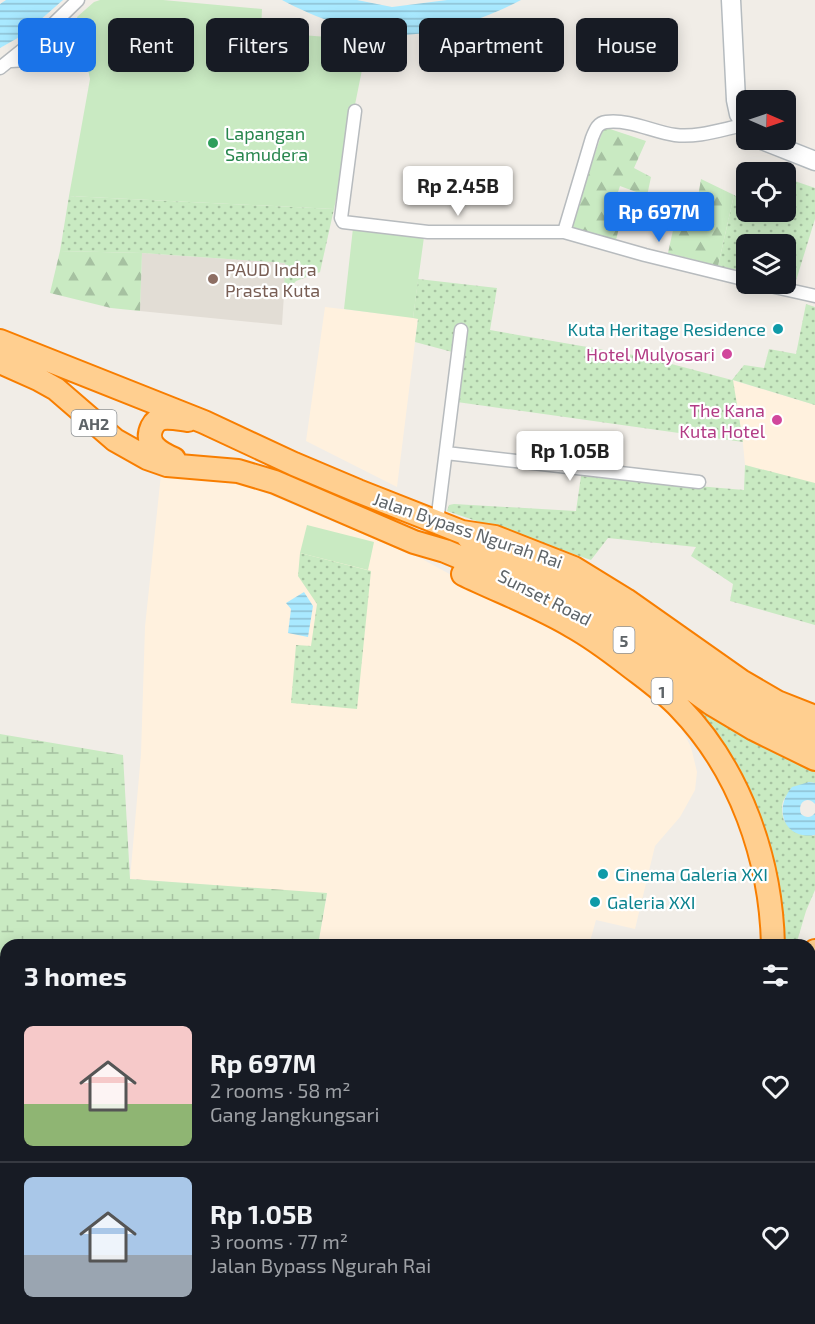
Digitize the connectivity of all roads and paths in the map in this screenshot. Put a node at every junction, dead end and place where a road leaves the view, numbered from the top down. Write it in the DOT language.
graph roads {
  1 [pos="731,0"];
  2 [pos="78,1"];
  3 [pos="11,61"];
  4 [pos="18,61"];
  5 [pos="0,68"];
  6 [pos="736,96"];
  7 [pos="355,111"];
  8 [pos="736,128"];
  9 [pos="787,150"];
  10 [pos="815,161"];
  11 [pos="564,232"];
  12 [pos="736,277"];
  13 [pos="796,292"];
  14 [pos="815,296"];
  15 [pos="461,330"];
  16 [pos="0,341"];
  17 [pos="0,362"];
  18 [pos="204,422"];
  19 [pos="446,453"];
  20 [pos="194,468"];
  21 [pos="699,482"];
  22 [pos="437,522"];
  23 [pos="462,532"];
  24 [pos="421,544"];
  25 [pos="815,717"];
  26 [pos="815,738"];
  27 [pos="815,759"];
  28 [pos="773,939"];
  1 -- 6 [label="main road"];
  2 -- 3 [label="street"];
  3 -- 4 [label="street"];
  3 -- 5 [label="street"];
  7 -- 11 [label="street"];
  8 -- 11 [label="street"];
  9 -- 10 [label="main road"];
  11 -- 12 [label="street"];
  13 -- 14 [label="street"];
  15 -- 19 [label="street"];
  16 -- 18 [label="highway, Jalan Bypass Ngurah Rai / AH2"];
  17 -- 20 [label="highway, Jalan Bypass Ngurah Rai / AH2"];
  18 -- 20 [label="highway"];
  18 -- 22 [label="highway, Jalan Bypass Ngurah Rai / AH2"];
  19 -- 21 [label="street"];
  19 -- 22 [label="street"];
  20 -- 24 [label="highway, Jalan Bypass Ngurah Rai / AH2"];
  22 -- 23 [label="highway, Jalan Bypass Ngurah Rai / AH2"];
  23 -- 25 [label="highway, Jalan Bypass Ngurah Rai"];
  23 -- 26 [label="highway, Sunset Road / 5"];
  24 -- 27 [label="highway, Sunset Road / 5"];
  24 -- 28 [label="highway, Jalan Bypass Ngurah Rai / 1"];
}
